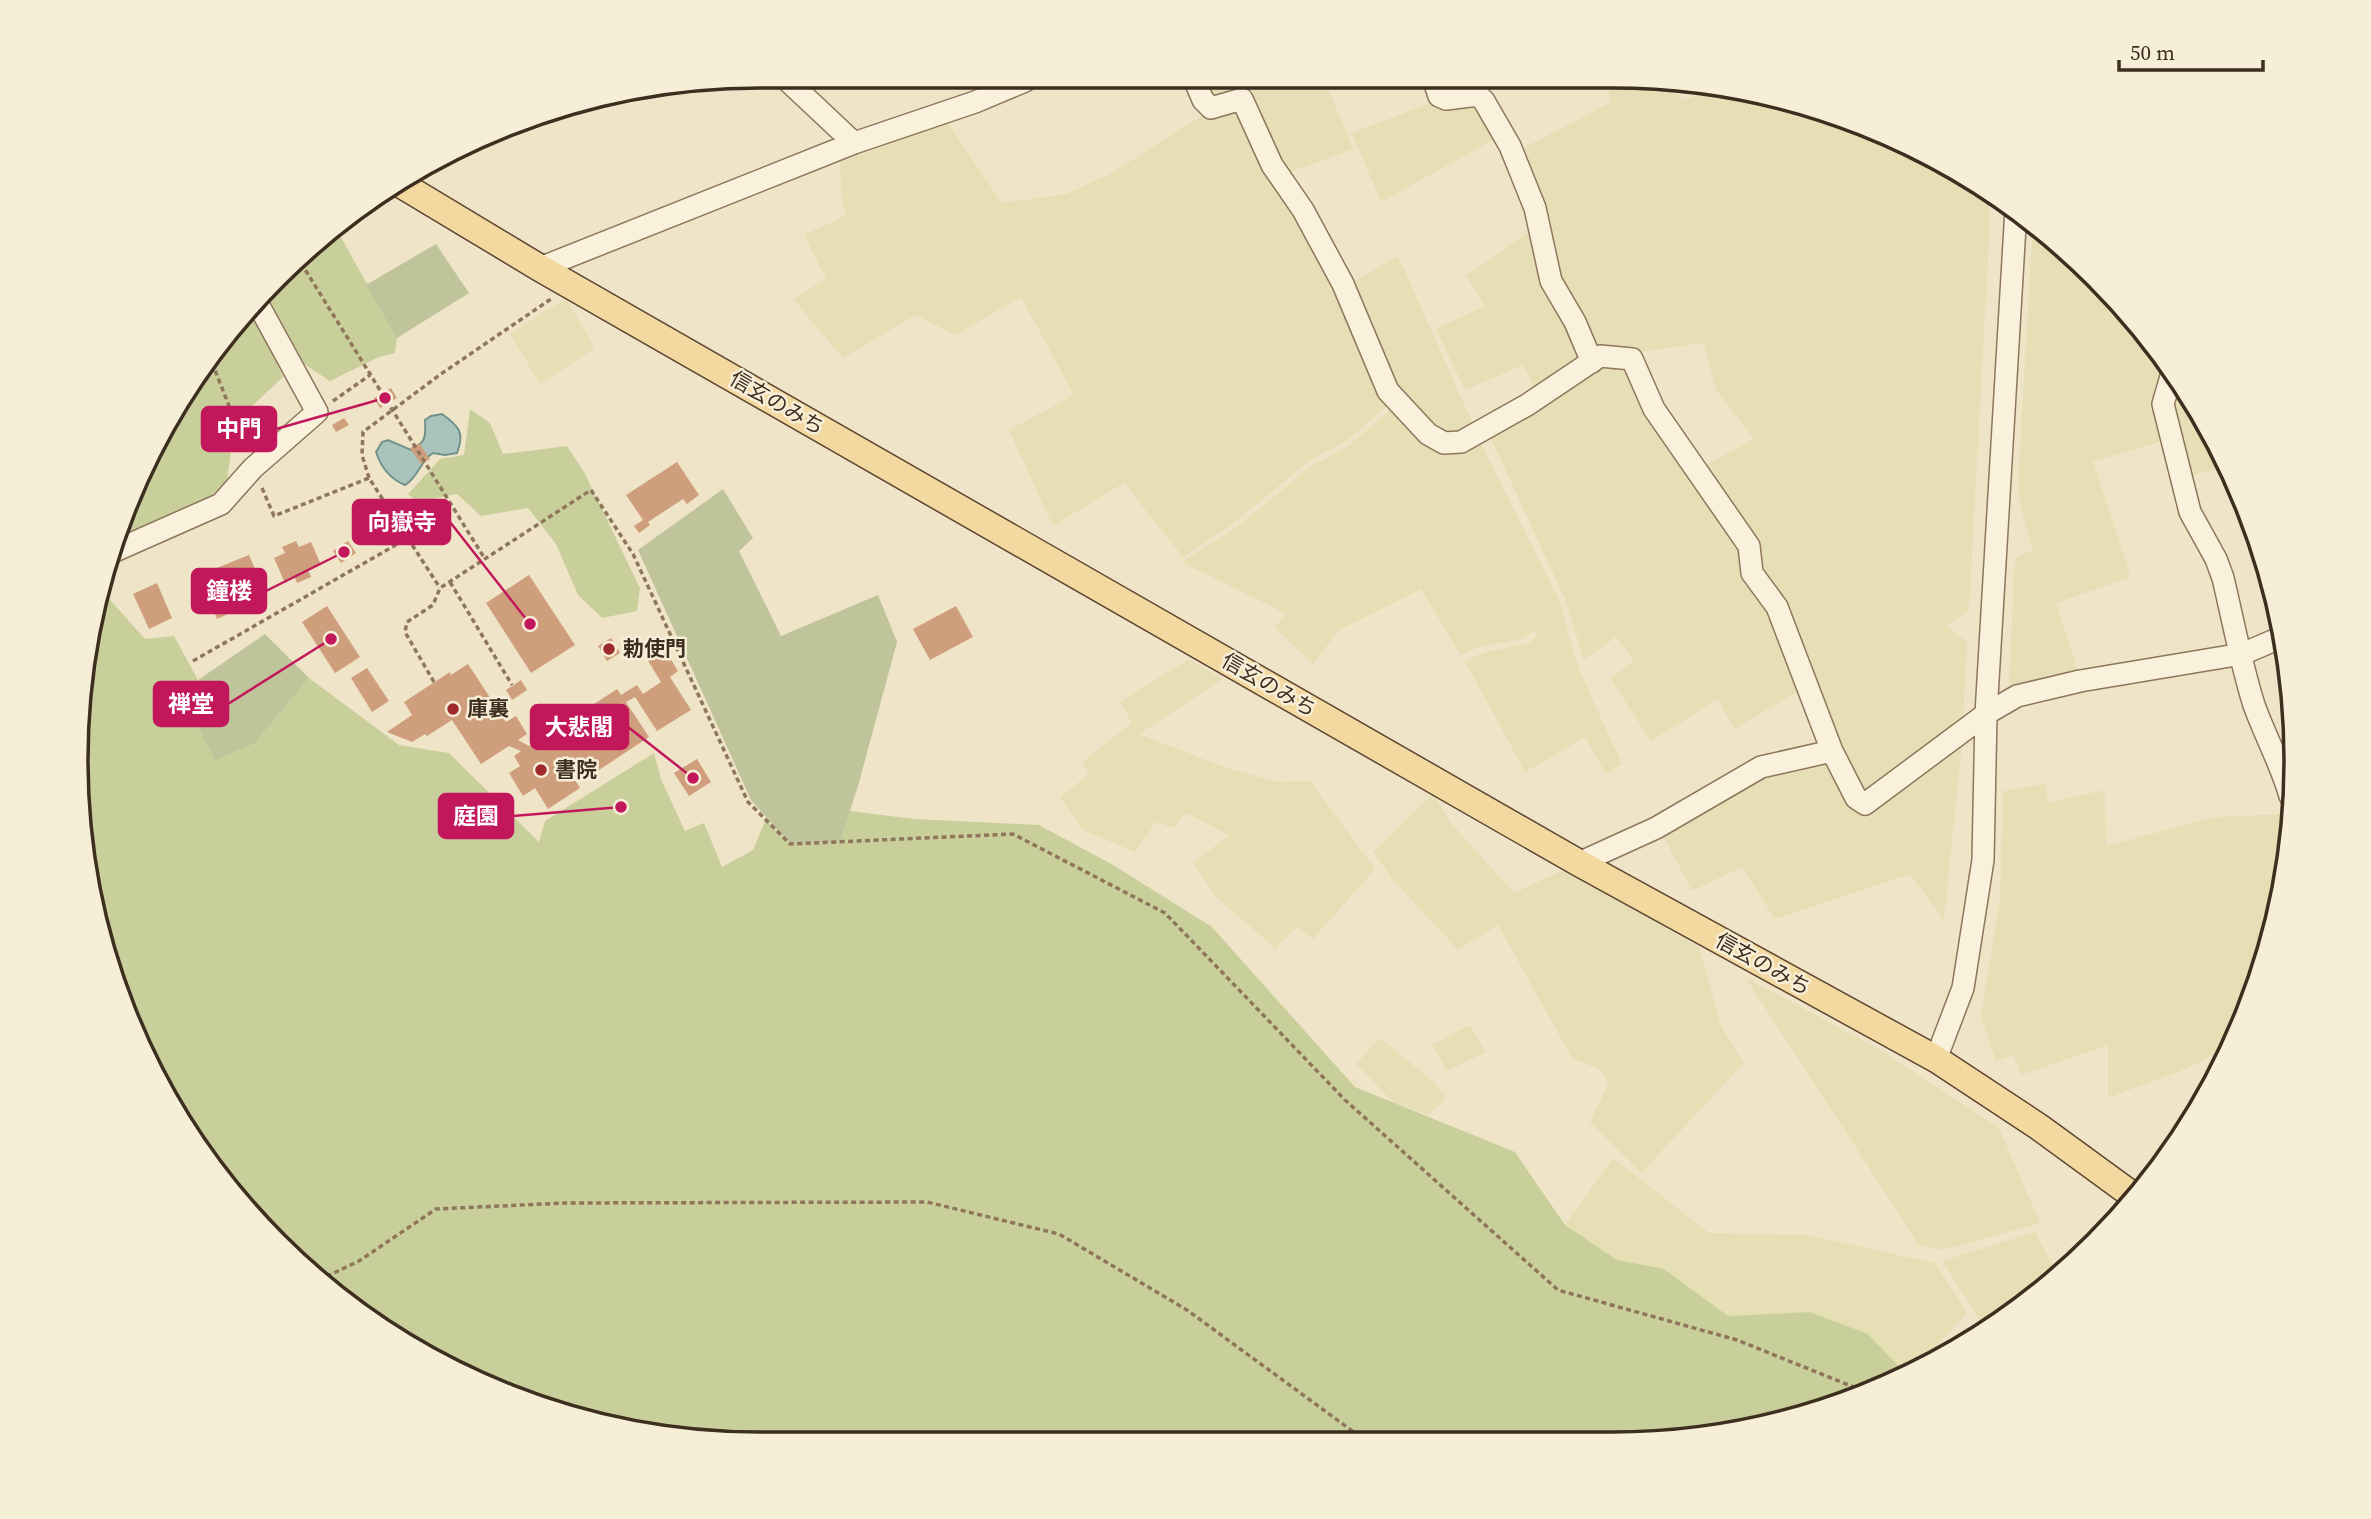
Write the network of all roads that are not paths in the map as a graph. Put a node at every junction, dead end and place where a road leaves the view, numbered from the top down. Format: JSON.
{"nodes":[{"id":1,"x":795,"y":88,"type":"edge"},
{"id":2,"x":1008,"y":88,"type":"edge"},
{"id":3,"x":1198,"y":88,"type":"edge"},
{"id":4,"x":1436,"y":88,"type":"edge"},
{"id":5,"x":854,"y":143,"type":"junction"},
{"id":6,"x":407,"y":188,"type":"edge"},
{"id":7,"x":2014,"y":221,"type":"edge"},
{"id":8,"x":540,"y":268,"type":"junction"},
{"id":9,"x":261,"y":309,"type":"edge"},
{"id":10,"x":1592,"y":362,"type":"junction"},
{"id":11,"x":2169,"y":384,"type":"edge"},
{"id":12,"x":121,"y":548,"type":"edge"},
{"id":13,"x":2273,"y":641,"type":"edge"},
{"id":14,"x":2242,"y":654,"type":"junction"},
{"id":15,"x":1986,"y":714,"type":"junction"},
{"id":16,"x":1832,"y":751,"type":"junction"},
{"id":17,"x":2283,"y":772,"type":"edge"},
{"id":18,"x":1579,"y":863,"type":"junction"},
{"id":19,"x":1936,"y":1059,"type":"junction"},
{"id":20,"x":2127,"y":1191,"type":"edge"}],
"edges":[{"from":1,"to":5,"type":"street"},
{"from":2,"to":5,"type":"street"},
{"from":3,"to":10,"type":"street"},
{"from":4,"to":10,"type":"street"},
{"from":5,"to":8,"type":"street"},
{"from":6,"to":8,"type":"main road","name":"信玄のみち"},
{"from":7,"to":15,"type":"street"},
{"from":8,"to":18,"type":"main road","name":"信玄のみち"},
{"from":9,"to":12,"type":"street"},
{"from":10,"to":16,"type":"street"},
{"from":11,"to":14,"type":"street"},
{"from":13,"to":14,"type":"street"},
{"from":14,"to":15,"type":"street"},
{"from":14,"to":17,"type":"street"},
{"from":15,"to":16,"type":"street"},
{"from":15,"to":19,"type":"street"},
{"from":16,"to":18,"type":"street"},
{"from":18,"to":19,"type":"main road","name":"信玄のみち"},
{"from":19,"to":20,"type":"main road","name":"信玄のみち"}]}
